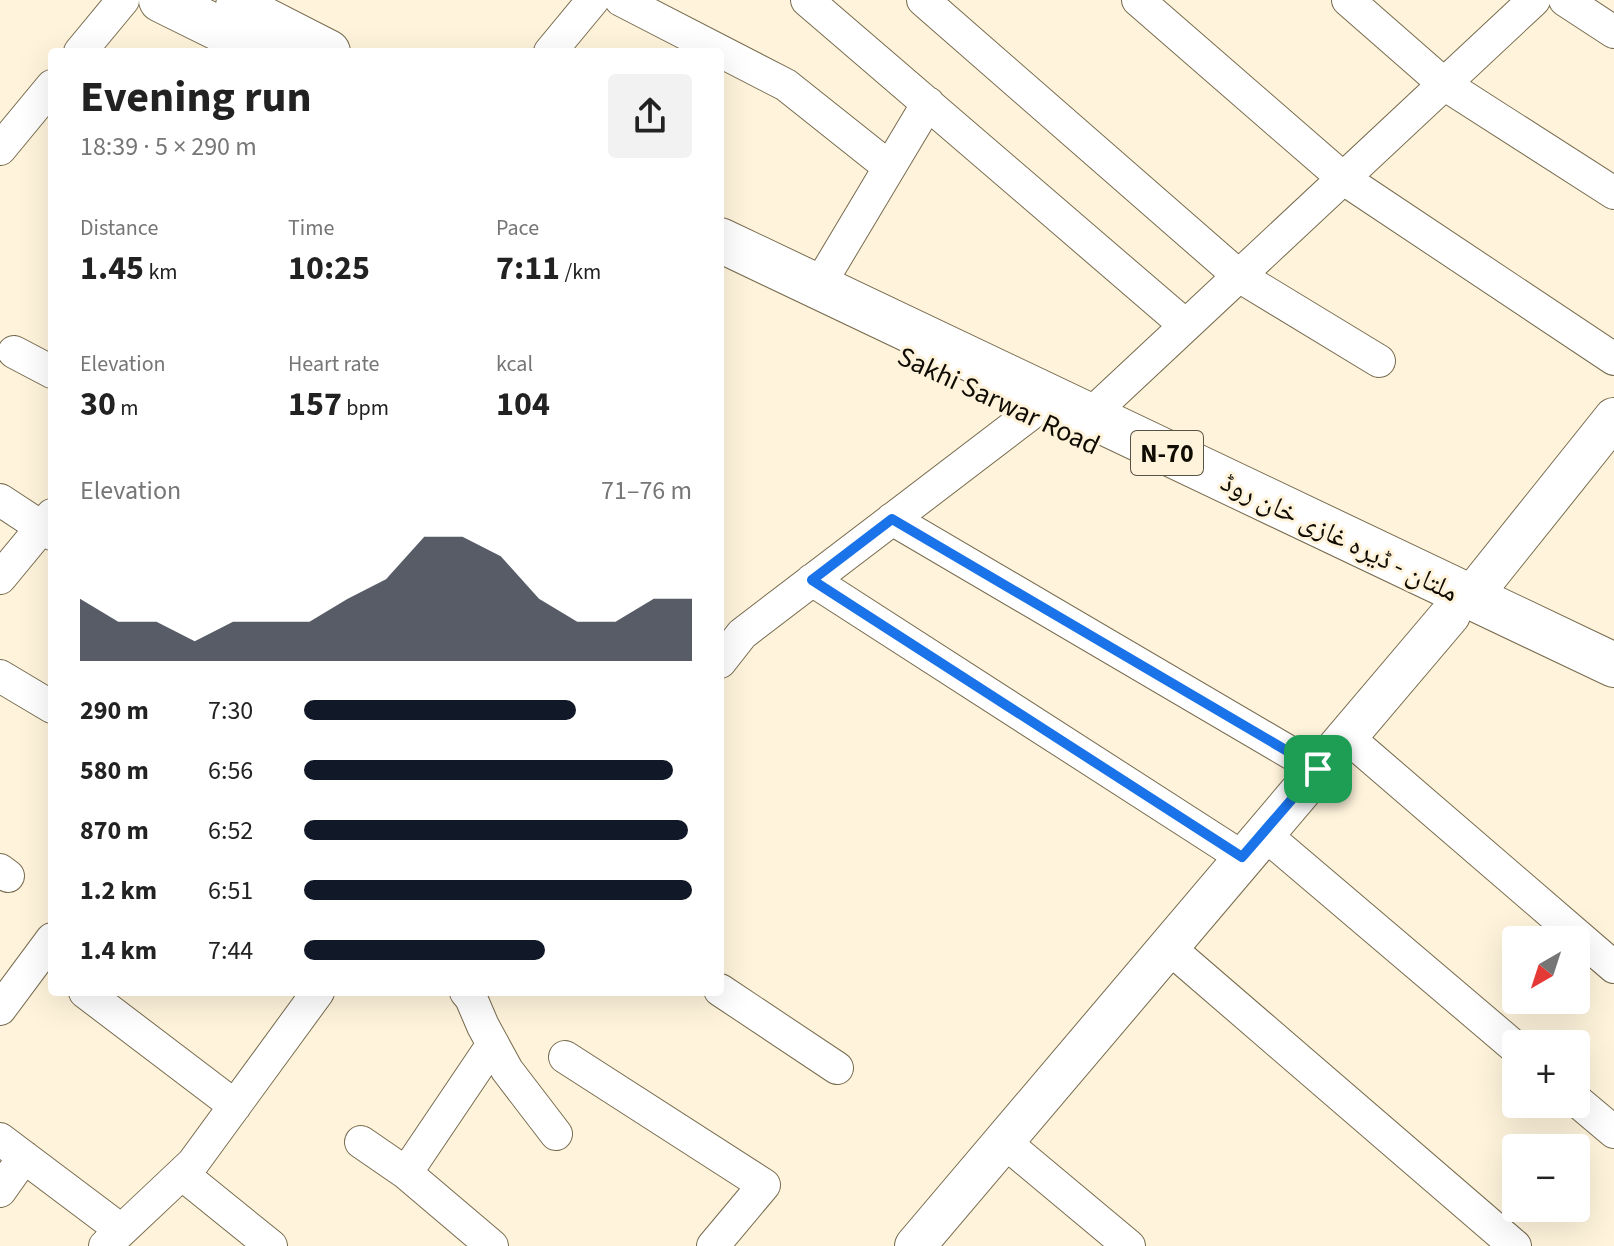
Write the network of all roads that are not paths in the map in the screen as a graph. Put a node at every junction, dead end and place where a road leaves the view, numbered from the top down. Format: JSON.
{"nodes":[{"id":1,"x":123,"y":0,"type":"edge"},
{"id":2,"x":161,"y":0,"type":"edge"},
{"id":3,"x":225,"y":0,"type":"edge"},
{"id":4,"x":593,"y":0,"type":"edge"},
{"id":5,"x":621,"y":0,"type":"edge"},
{"id":6,"x":807,"y":0,"type":"edge"},
{"id":7,"x":923,"y":0,"type":"edge"},
{"id":8,"x":1138,"y":0,"type":"edge"},
{"id":9,"x":1348,"y":0,"type":"edge"},
{"id":10,"x":1534,"y":0,"type":"edge"},
{"id":11,"x":1565,"y":0,"type":"edge"},
{"id":12,"x":1614,"y":32,"type":"edge"},
{"id":13,"x":83,"y":48,"type":"edge"},
{"id":14,"x":258,"y":48,"type":"edge"},
{"id":15,"x":320,"y":48,"type":"edge"},
{"id":16,"x":553,"y":48,"type":"edge"},
{"id":17,"x":714,"y":48,"type":"edge"},
{"id":18,"x":724,"y":53,"type":"edge"},
{"id":19,"x":1444,"y":84,"type":"junction"},
{"id":20,"x":48,"y":91,"type":"edge"},
{"id":21,"x":928,"y":103,"type":"junction"},
{"id":22,"x":0,"y":149,"type":"edge"},
{"id":23,"x":889,"y":167,"type":"junction"},
{"id":24,"x":1344,"y":179,"type":"junction"},
{"id":25,"x":1614,"y":193,"type":"edge"},
{"id":26,"x":724,"y":242,"type":"edge"},
{"id":27,"x":724,"y":271,"type":"edge"},
{"id":28,"x":1239,"y":276,"type":"junction"},
{"id":29,"x":818,"y":287,"type":"junction"},
{"id":30,"x":1185,"y":325,"type":"junction"},
{"id":31,"x":14,"y":352,"type":"dead end"},
{"id":32,"x":1614,"y":359,"type":"edge"},
{"id":33,"x":1379,"y":361,"type":"dead end"},
{"id":34,"x":48,"y":370,"type":"edge"},
{"id":35,"x":1029,"y":415,"type":"junction"},
{"id":36,"x":1089,"y":416,"type":"junction"},
{"id":37,"x":1614,"y":418,"type":"edge"},
{"id":38,"x":1179,"y":472,"type":"junction"},
{"id":39,"x":0,"y":500,"type":"edge"},
{"id":40,"x":892,"y":519,"type":"junction"},
{"id":41,"x":48,"y":526,"type":"edge"},
{"id":42,"x":0,"y":578,"type":"edge"},
{"id":43,"x":812,"y":580,"type":"junction"},
{"id":44,"x":1460,"y":606,"type":"junction"},
{"id":45,"x":724,"y":657,"type":"edge"},
{"id":46,"x":1614,"y":665,"type":"edge"},
{"id":47,"x":0,"y":676,"type":"edge"},
{"id":48,"x":1614,"y":693,"type":"edge"},
{"id":49,"x":48,"y":705,"type":"edge"},
{"id":50,"x":1346,"y":736,"type":"junction"},
{"id":51,"x":1318,"y":769,"type":"junction"},
{"id":52,"x":1253,"y":845,"type":"junction"},
{"id":53,"x":1167,"y":946,"type":"junction"},
{"id":54,"x":48,"y":954,"type":"edge"},
{"id":55,"x":1614,"y":967,"type":"edge"},
{"id":56,"x":724,"y":993,"type":"edge"},
{"id":57,"x":90,"y":996,"type":"edge"},
{"id":58,"x":315,"y":996,"type":"edge"},
{"id":59,"x":472,"y":996,"type":"edge"},
{"id":60,"x":0,"y":1009,"type":"edge"},
{"id":61,"x":1502,"y":1037,"type":"edge"},
{"id":62,"x":493,"y":1044,"type":"junction"},
{"id":63,"x":565,"y":1057,"type":"dead end"},
{"id":64,"x":837,"y":1068,"type":"dead end"},
{"id":65,"x":235,"y":1106,"type":"junction"},
{"id":66,"x":1590,"y":1112,"type":"edge"},
{"id":67,"x":1614,"y":1132,"type":"edge"},
{"id":68,"x":556,"y":1134,"type":"dead end"},
{"id":69,"x":1002,"y":1140,"type":"junction"},
{"id":70,"x":361,"y":1142,"type":"dead end"},
{"id":71,"x":12,"y":1148,"type":"edge"},
{"id":72,"x":406,"y":1173,"type":"junction"},
{"id":73,"x":182,"y":1174,"type":"junction"},
{"id":74,"x":0,"y":1191,"type":"edge"},
{"id":75,"x":113,"y":1238,"type":"edge"},
{"id":76,"x":271,"y":1246,"type":"edge"},
{"id":77,"x":492,"y":1246,"type":"edge"},
{"id":78,"x":713,"y":1246,"type":"edge"},
{"id":79,"x":915,"y":1246,"type":"edge"},
{"id":80,"x":1129,"y":1246,"type":"edge"},
{"id":81,"x":1515,"y":1246,"type":"edge"}],
"edges":[{"from":1,"to":13,"type":"street"},
{"from":2,"to":14,"type":"highway"},
{"from":3,"to":15,"type":"highway"},
{"from":4,"to":16,"type":"street"},
{"from":5,"to":17,"type":"street"},
{"from":6,"to":21,"type":"street"},
{"from":7,"to":28,"type":"street"},
{"from":8,"to":24,"type":"street"},
{"from":9,"to":19,"type":"street"},
{"from":10,"to":19,"type":"street"},
{"from":11,"to":12,"type":"street"},
{"from":18,"to":23,"type":"street"},
{"from":19,"to":24,"type":"street"},
{"from":19,"to":25,"type":"street"},
{"from":20,"to":22,"type":"street"},
{"from":21,"to":23,"type":"street"},
{"from":21,"to":30,"type":"street"},
{"from":23,"to":29,"type":"street"},
{"from":24,"to":28,"type":"street"},
{"from":24,"to":32,"type":"street"},
{"from":26,"to":29,"type":"highway","number":"N-70"},
{"from":27,"to":35,"type":"highway","name":"Sakhi Sarwar Road","number":"N-70"},
{"from":28,"to":30,"type":"street"},
{"from":28,"to":33,"type":"street"},
{"from":29,"to":36,"type":"highway","number":"N-70"},
{"from":30,"to":36,"type":"street"},
{"from":31,"to":34,"type":"street"},
{"from":35,"to":38,"type":"highway","name":"Sakhi Sarwar Road","number":"N-70"},
{"from":35,"to":40,"type":"street"},
{"from":36,"to":38,"type":"highway","number":"N-70"},
{"from":37,"to":44,"type":"street"},
{"from":38,"to":44,"type":"highway","name":"Sakhi Sarwar Road","number":"N-70"},
{"from":39,"to":41,"type":"street"},
{"from":40,"to":43,"type":"street"},
{"from":40,"to":51,"type":"street"},
{"from":41,"to":42,"type":"street"},
{"from":43,"to":45,"type":"street"},
{"from":43,"to":52,"type":"street"},
{"from":44,"to":46,"type":"highway","name":"ملتان - ڈیرہ غازی خان روڈ","number":"N-70"},
{"from":44,"to":48,"type":"highway","name":"ملتان - ڈیرہ غازی خان روڈ","number":"N-70"},
{"from":44,"to":50,"type":"street"},
{"from":47,"to":49,"type":"street"},
{"from":50,"to":51,"type":"street"},
{"from":50,"to":55,"type":"street"},
{"from":51,"to":52,"type":"street"},
{"from":52,"to":53,"type":"street"},
{"from":52,"to":61,"type":"street"},
{"from":53,"to":69,"type":"street"},
{"from":53,"to":81,"type":"street"},
{"from":54,"to":60,"type":"street"},
{"from":56,"to":64,"type":"street"},
{"from":57,"to":65,"type":"street"},
{"from":58,"to":65,"type":"street"},
{"from":59,"to":62,"type":"street"},
{"from":62,"to":68,"type":"street"},
{"from":62,"to":72,"type":"street"},
{"from":63,"to":78,"type":"street"},
{"from":65,"to":73,"type":"street"},
{"from":66,"to":67,"type":"street"},
{"from":69,"to":79,"type":"street"},
{"from":69,"to":80,"type":"street"},
{"from":70,"to":72,"type":"street"},
{"from":71,"to":74,"type":"street"},
{"from":71,"to":75,"type":"street"},
{"from":72,"to":77,"type":"street"},
{"from":73,"to":75,"type":"street"},
{"from":73,"to":76,"type":"street"}]}
